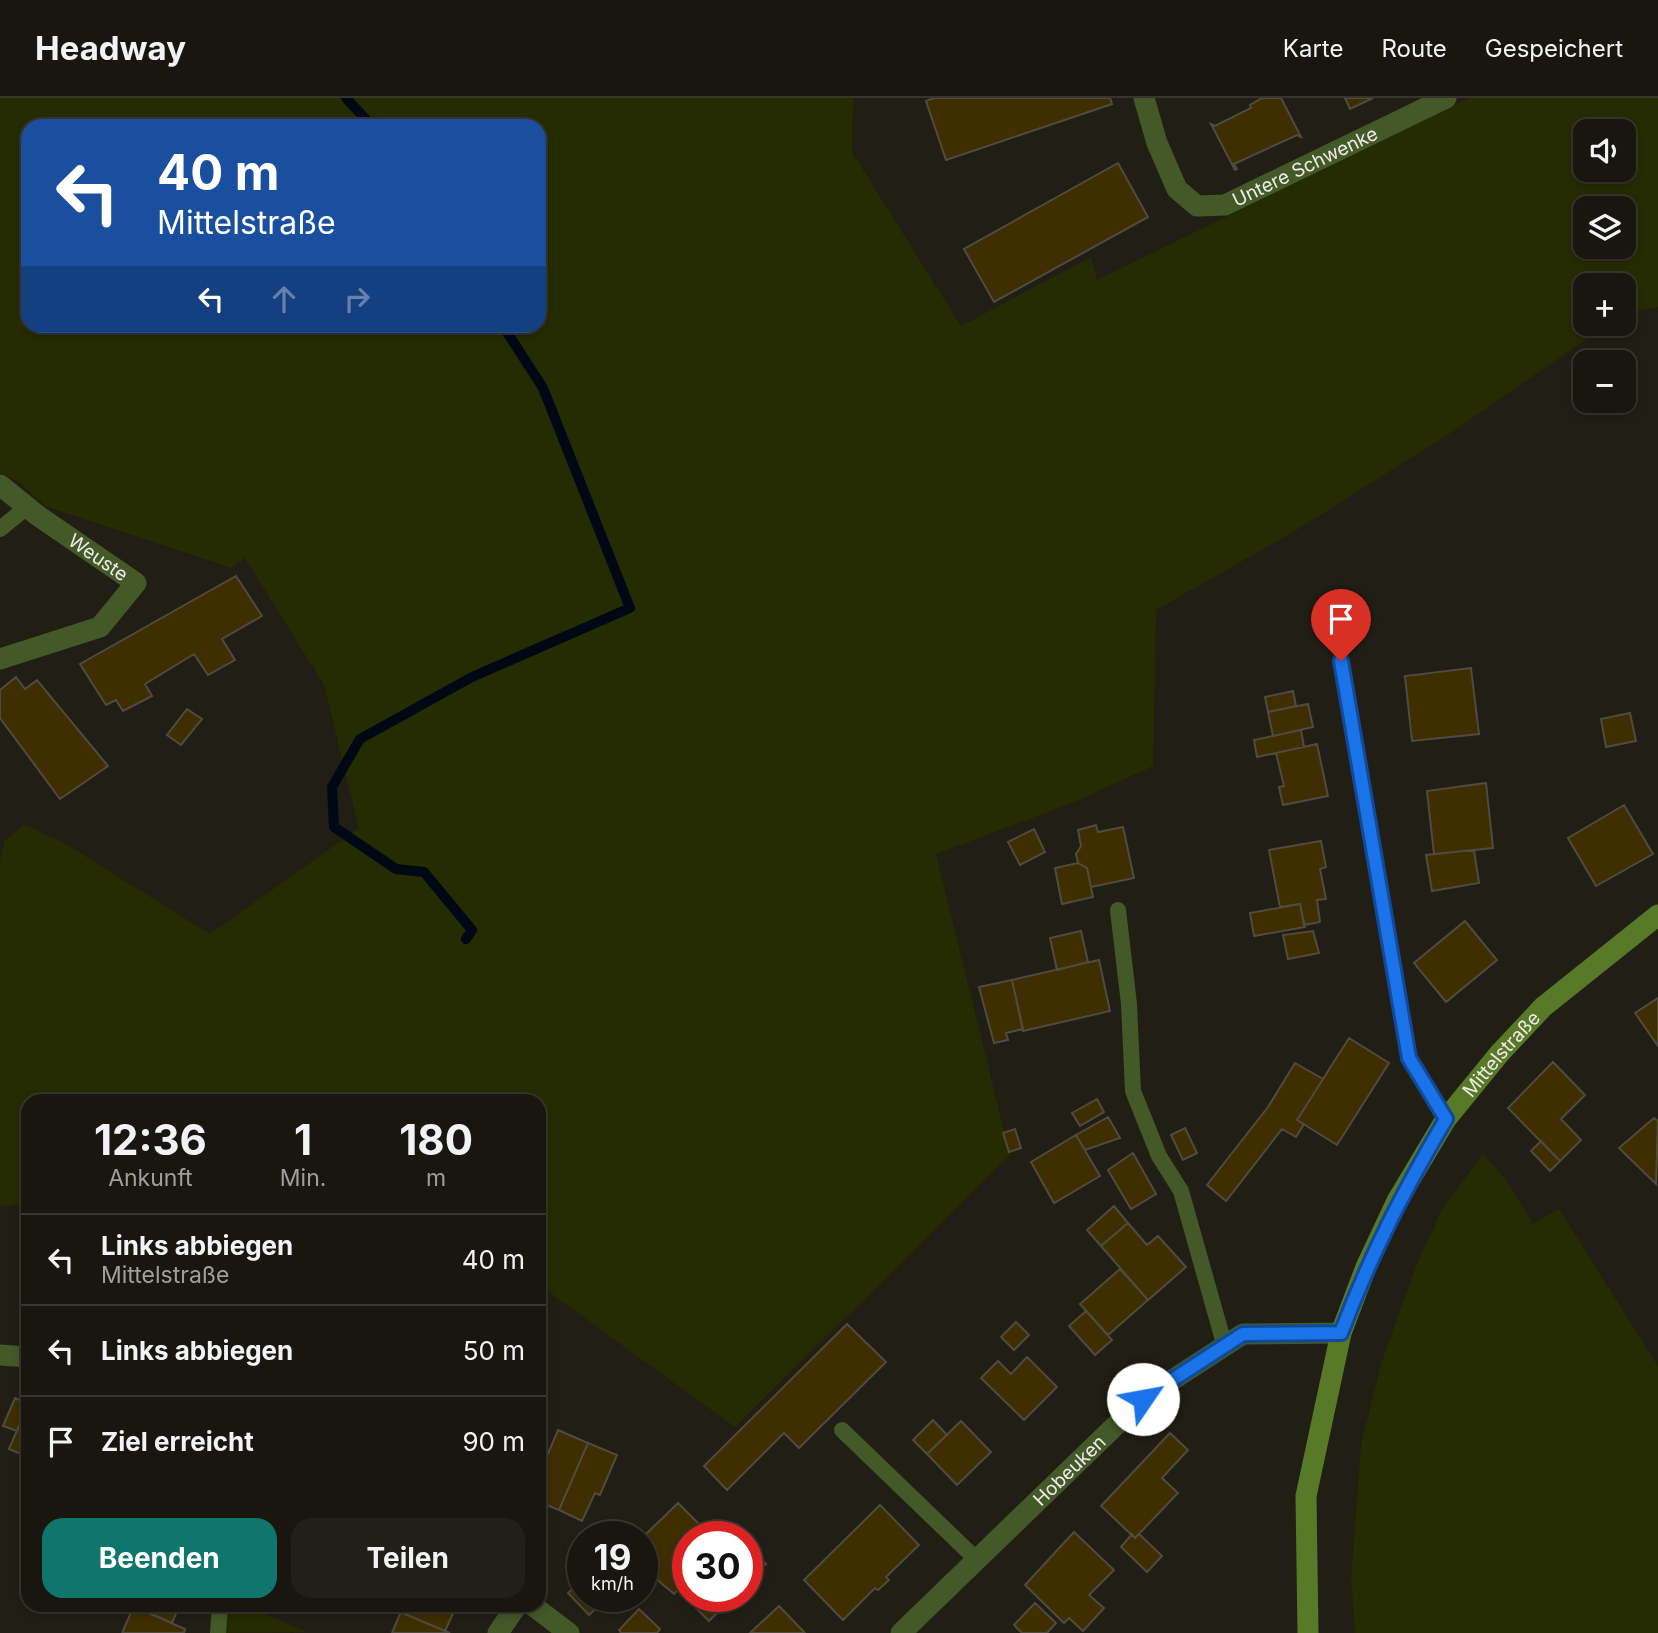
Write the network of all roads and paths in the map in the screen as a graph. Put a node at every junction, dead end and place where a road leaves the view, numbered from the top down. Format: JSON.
{"nodes":[{"id":1,"x":1144,"y":98,"type":"edge"},
{"id":2,"x":1446,"y":98,"type":"edge"},
{"id":3,"x":0,"y":485,"type":"edge"},
{"id":4,"x":27,"y":508,"type":"junction"},
{"id":5,"x":0,"y":529,"type":"edge"},
{"id":6,"x":0,"y":659,"type":"edge"},
{"id":7,"x":1341,"y":661,"type":"dead end"},
{"id":8,"x":1118,"y":910,"type":"dead end"},
{"id":9,"x":1658,"y":915,"type":"edge"},
{"id":10,"x":1446,"y":1119,"type":"junction"},
{"id":11,"x":1341,"y":1333,"type":"junction"},
{"id":12,"x":1224,"y":1347,"type":"junction"},
{"id":13,"x":0,"y":1355,"type":"edge"},
{"id":14,"x":21,"y":1356,"type":"edge"},
{"id":15,"x":842,"y":1430,"type":"dead end"},
{"id":16,"x":977,"y":1560,"type":"junction"},
{"id":17,"x":220,"y":1612,"type":"edge"},
{"id":18,"x":512,"y":1612,"type":"edge"},
{"id":19,"x":541,"y":1612,"type":"edge"},
{"id":20,"x":218,"y":1633,"type":"edge"},
{"id":21,"x":498,"y":1633,"type":"edge"},
{"id":22,"x":569,"y":1633,"type":"edge"},
{"id":23,"x":901,"y":1633,"type":"edge"},
{"id":24,"x":1308,"y":1633,"type":"edge"}],
"edges":[{"from":1,"to":2,"type":"street","name":"Untere Schwenke"},
{"from":3,"to":4,"type":"street","name":"Weuste"},
{"from":4,"to":5,"type":"lane"},
{"from":4,"to":6,"type":"street","name":"Weuste"},
{"from":7,"to":10,"type":"lane"},
{"from":8,"to":12,"type":"lane"},
{"from":9,"to":10,"type":"main road","name":"Mittelstraße"},
{"from":10,"to":11,"type":"main road","name":"Mittelstraße"},
{"from":11,"to":12,"type":"street","name":"Hobeuken"},
{"from":11,"to":24,"type":"main road","name":"Mittelstraße"},
{"from":12,"to":16,"type":"street","name":"Hobeuken"},
{"from":13,"to":14,"type":"street"},
{"from":15,"to":16,"type":"lane"},
{"from":16,"to":23,"type":"street","name":"Hobeuken"},
{"from":17,"to":20,"type":"lane"},
{"from":18,"to":21,"type":"street"},
{"from":19,"to":22,"type":"street"}]}
